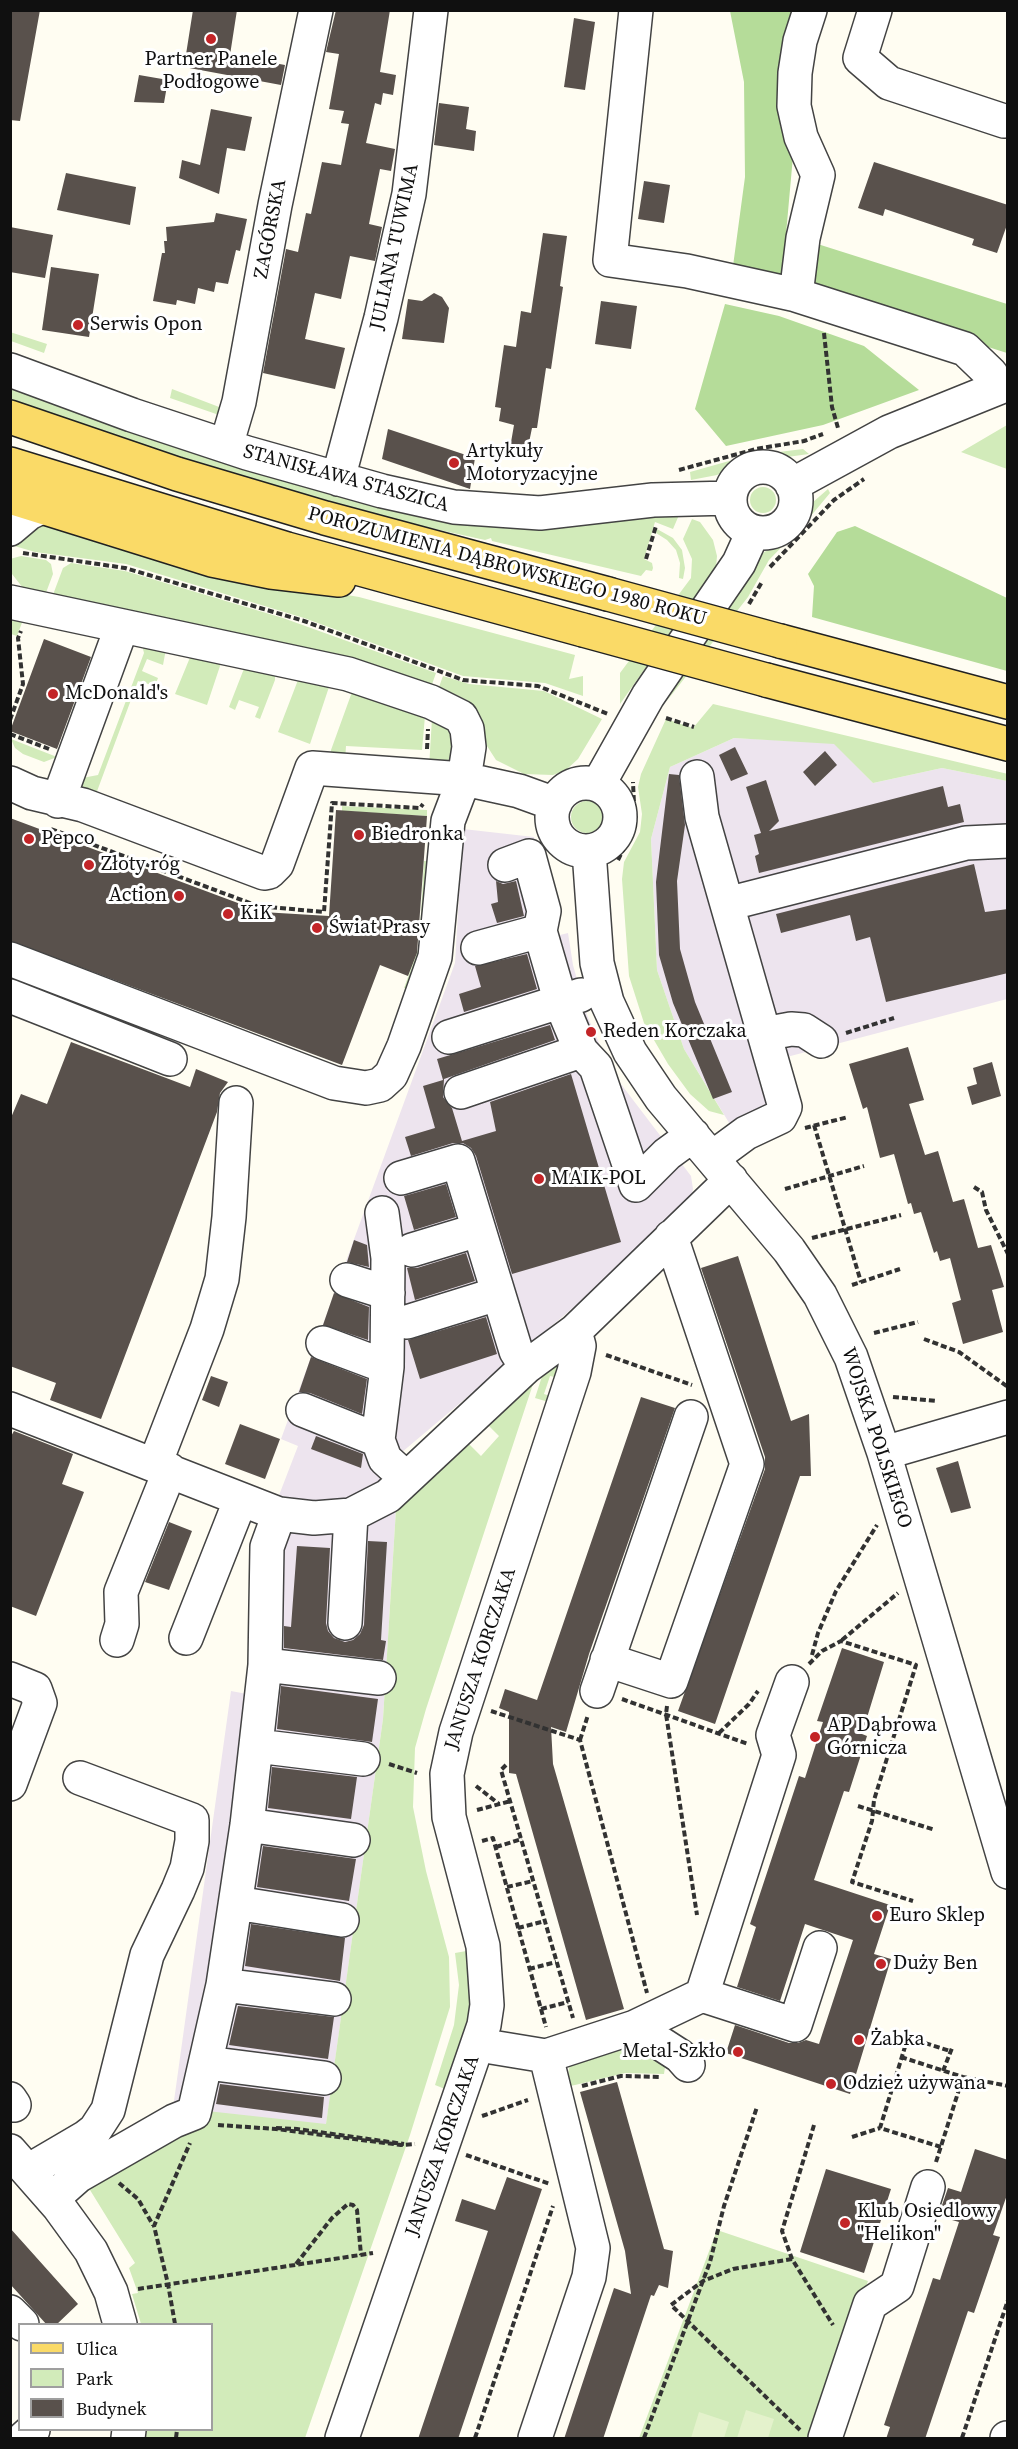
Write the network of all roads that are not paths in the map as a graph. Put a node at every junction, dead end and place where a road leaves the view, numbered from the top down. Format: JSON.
{"nodes":[{"id":1,"x":316,"y":10,"type":"edge"},
{"id":2,"x":431,"y":10,"type":"edge"},
{"id":3,"x":636,"y":10,"type":"edge"},
{"id":4,"x":810,"y":10,"type":"edge"},
{"id":5,"x":875,"y":10,"type":"edge"},
{"id":6,"x":1006,"y":119,"type":"edge"},
{"id":7,"x":808,"y":299,"type":"junction"},
{"id":8,"x":10,"y":370,"type":"edge"},
{"id":9,"x":1001,"y":386,"type":"edge"},
{"id":10,"x":10,"y":417,"type":"edge"},
{"id":11,"x":226,"y":446,"type":"junction"},
{"id":12,"x":10,"y":464,"type":"edge"},
{"id":13,"x":338,"y":480,"type":"junction"},
{"id":14,"x":792,"y":485,"type":"junction"},
{"id":15,"x":10,"y":497,"type":"edge"},
{"id":16,"x":730,"y":498,"type":"junction"},
{"id":17,"x":42,"y":507,"type":"junction"},
{"id":18,"x":753,"y":532,"type":"junction"},
{"id":19,"x":15,"y":540,"type":"edge"},
{"id":20,"x":406,"y":581,"type":"junction"},
{"id":21,"x":18,"y":612,"type":"edge"},
{"id":22,"x":122,"y":626,"type":"junction"},
{"id":23,"x":1008,"y":702,"type":"edge"},
{"id":24,"x":1008,"y":744,"type":"edge"},
{"id":25,"x":10,"y":759,"type":"edge"},
{"id":26,"x":698,"y":777,"type":"dead end"},
{"id":27,"x":464,"y":779,"type":"junction"},
{"id":28,"x":65,"y":781,"type":"junction"},
{"id":29,"x":10,"y":783,"type":"edge"},
{"id":30,"x":598,"y":785,"type":"junction"},
{"id":31,"x":555,"y":804,"type":"junction"},
{"id":32,"x":1008,"y":841,"type":"edge"},
{"id":33,"x":589,"y":851,"type":"junction"},
{"id":34,"x":505,"y":864,"type":"dead end"},
{"id":35,"x":727,"y":904,"type":"junction"},
{"id":36,"x":540,"y":931,"type":"junction"},
{"id":37,"x":478,"y":948,"type":"dead end"},
{"id":38,"x":10,"y":959,"type":"edge"},
{"id":39,"x":603,"y":987,"type":"junction"},
{"id":40,"x":10,"y":996,"type":"edge"},
{"id":41,"x":561,"y":1003,"type":"junction"},
{"id":42,"x":764,"y":1034,"type":"junction"},
{"id":43,"x":448,"y":1037,"type":"dead end"},
{"id":44,"x":821,"y":1041,"type":"road end"},
{"id":45,"x":581,"y":1051,"type":"junction"},
{"id":46,"x":170,"y":1059,"type":"dead end"},
{"id":47,"x":461,"y":1092,"type":"dead end"},
{"id":48,"x":236,"y":1103,"type":"dead end"},
{"id":49,"x":712,"y":1158,"type":"junction"},
{"id":50,"x":401,"y":1178,"type":"dead end"},
{"id":51,"x":382,"y":1213,"type":"dead end"},
{"id":52,"x":478,"y":1230,"type":"junction"},
{"id":53,"x":671,"y":1238,"type":"junction"},
{"id":54,"x":412,"y":1250,"type":"dead end"},
{"id":55,"x":347,"y":1280,"type":"dead end"},
{"id":56,"x":388,"y":1293,"type":"junction"},
{"id":57,"x":497,"y":1294,"type":"junction"},
{"id":58,"x":407,"y":1322,"type":"dead end"},
{"id":59,"x":575,"y":1331,"type":"junction"},
{"id":60,"x":323,"y":1343,"type":"dead end"},
{"id":61,"x":387,"y":1367,"type":"junction"},
{"id":62,"x":526,"y":1367,"type":"junction"},
{"id":63,"x":10,"y":1409,"type":"edge"},
{"id":64,"x":303,"y":1410,"type":"dead end"},
{"id":65,"x":691,"y":1417,"type":"dead end"},
{"id":66,"x":1008,"y":1417,"type":"edge"},
{"id":67,"x":378,"y":1440,"type":"junction"},
{"id":68,"x":884,"y":1454,"type":"junction"},
{"id":69,"x":162,"y":1467,"type":"junction"},
{"id":70,"x":406,"y":1478,"type":"junction"},
{"id":71,"x":240,"y":1501,"type":"junction"},
{"id":72,"x":279,"y":1514,"type":"junction"},
{"id":73,"x":351,"y":1515,"type":"junction"},
{"id":74,"x":345,"y":1623,"type":"dead end"},
{"id":75,"x":186,"y":1638,"type":"dead end"},
{"id":76,"x":117,"y":1640,"type":"dead end"},
{"id":77,"x":607,"y":1660,"type":"junction"},
{"id":78,"x":265,"y":1665,"type":"junction"},
{"id":79,"x":379,"y":1678,"type":"dead end"},
{"id":80,"x":10,"y":1679,"type":"edge"},
{"id":81,"x":792,"y":1682,"type":"road end"},
{"id":82,"x":597,"y":1690,"type":"road end"},
{"id":83,"x":257,"y":1746,"type":"junction"},
{"id":84,"x":363,"y":1760,"type":"dead end"},
{"id":85,"x":80,"y":1778,"type":"dead end"},
{"id":86,"x":10,"y":1784,"type":"edge"},
{"id":87,"x":247,"y":1825,"type":"junction"},
{"id":88,"x":353,"y":1840,"type":"dead end"},
{"id":89,"x":1008,"y":1872,"type":"edge"},
{"id":90,"x":236,"y":1904,"type":"junction"},
{"id":91,"x":342,"y":1920,"type":"dead end"},
{"id":92,"x":820,"y":1948,"type":"dead end"},
{"id":93,"x":223,"y":1985,"type":"junction"},
{"id":94,"x":702,"y":1995,"type":"junction"},
{"id":95,"x":334,"y":1999,"type":"dead end"},
{"id":96,"x":644,"y":2022,"type":"junction"},
{"id":97,"x":479,"y":2045,"type":"junction"},
{"id":98,"x":560,"y":2052,"type":"junction"},
{"id":99,"x":207,"y":2063,"type":"junction"},
{"id":100,"x":688,"y":2065,"type":"road end"},
{"id":101,"x":324,"y":2078,"type":"dead end"},
{"id":102,"x":19,"y":2161,"type":"edge"},
{"id":103,"x":933,"y":2173,"type":"road end"},
{"id":104,"x":52,"y":2199,"type":"junction"},
{"id":105,"x":119,"y":2323,"type":"edge"},
{"id":106,"x":342,"y":2439,"type":"edge"},
{"id":107,"x":535,"y":2439,"type":"edge"},
{"id":108,"x":825,"y":2439,"type":"edge"}],
"edges":[{"from":1,"to":11,"type":"street","name":"ZAGÓRSKA"},
{"from":2,"to":13,"type":"street","name":"JULIANA TUWIMA"},
{"from":3,"to":7,"type":"street"},
{"from":4,"to":7,"type":"street"},
{"from":5,"to":6,"type":"street"},
{"from":7,"to":9,"type":"street"},
{"from":8,"to":11,"type":"street","name":"STANISŁAWA STASZICA"},
{"from":9,"to":14,"type":"street"},
{"from":10,"to":23,"type":"main road","name":"POROZUMIENIA DĄBROWSKIEGO 1980 ROKU","bridge":true},
{"from":11,"to":13,"type":"street","name":"STANISŁAWA STASZICA"},
{"from":12,"to":20,"type":"main road","name":"POROZUMIENIA DĄBROWSKIEGO 1980 ROKU"},
{"from":13,"to":16,"type":"street","name":"STANISŁAWA STASZICA"},
{"from":14,"to":16,"type":"street"},
{"from":14,"to":18,"type":"street"},
{"from":15,"to":17,"type":"main road"},
{"from":16,"to":18,"type":"street"},
{"from":17,"to":19,"type":"street"},
{"from":17,"to":20,"type":"main road"},
{"from":18,"to":30,"type":"street"},
{"from":20,"to":24,"type":"main road","name":"POROZUMIENIA DĄBROWSKIEGO 1980 ROKU","bridge":true},
{"from":21,"to":22,"type":"street"},
{"from":22,"to":27,"type":"street"},
{"from":22,"to":28,"type":"street"},
{"from":25,"to":28,"type":"street"},
{"from":26,"to":35,"type":"street"},
{"from":27,"to":28,"type":"street"},
{"from":27,"to":31,"type":"street"},
{"from":27,"to":38,"type":"street"},
{"from":28,"to":29,"type":"street"},
{"from":30,"to":31,"type":"street"},
{"from":30,"to":33,"type":"street"},
{"from":31,"to":33,"type":"street"},
{"from":32,"to":35,"type":"street"},
{"from":33,"to":39,"type":"street","name":"WOJSKA POLSKIEGO"},
{"from":34,"to":36,"type":"street"},
{"from":35,"to":42,"type":"street"},
{"from":36,"to":37,"type":"street"},
{"from":36,"to":41,"type":"street"},
{"from":39,"to":41,"type":"street"},
{"from":39,"to":49,"type":"street","name":"WOJSKA POLSKIEGO"},
{"from":40,"to":46,"type":"street"},
{"from":41,"to":43,"type":"street"},
{"from":41,"to":45,"type":"street"},
{"from":42,"to":44,"type":"street"},
{"from":42,"to":49,"type":"street"},
{"from":45,"to":47,"type":"street"},
{"from":45,"to":49,"type":"street"},
{"from":48,"to":69,"type":"street"},
{"from":49,"to":53,"type":"street"},
{"from":49,"to":68,"type":"street","name":"WOJSKA POLSKIEGO"},
{"from":50,"to":52,"type":"street"},
{"from":51,"to":56,"type":"street"},
{"from":52,"to":54,"type":"street"},
{"from":52,"to":57,"type":"street"},
{"from":53,"to":59,"type":"street"},
{"from":53,"to":77,"type":"street"},
{"from":55,"to":56,"type":"street"},
{"from":56,"to":61,"type":"street"},
{"from":57,"to":58,"type":"street"},
{"from":57,"to":62,"type":"street"},
{"from":59,"to":62,"type":"street"},
{"from":59,"to":97,"type":"street","name":"JANUSZA KORCZAKA"},
{"from":60,"to":61,"type":"street"},
{"from":61,"to":67,"type":"street"},
{"from":62,"to":70,"type":"street"},
{"from":63,"to":69,"type":"street"},
{"from":64,"to":67,"type":"street"},
{"from":65,"to":77,"type":"street"},
{"from":66,"to":68,"type":"street"},
{"from":67,"to":70,"type":"street"},
{"from":68,"to":89,"type":"street","name":"WOJSKA POLSKIEGO"},
{"from":69,"to":71,"type":"street"},
{"from":69,"to":76,"type":"street"},
{"from":70,"to":73,"type":"street"},
{"from":71,"to":72,"type":"street"},
{"from":71,"to":75,"type":"street"},
{"from":72,"to":73,"type":"street"},
{"from":72,"to":78,"type":"street"},
{"from":73,"to":74,"type":"street"},
{"from":77,"to":82,"type":"street"},
{"from":78,"to":79,"type":"street"},
{"from":78,"to":83,"type":"street"},
{"from":80,"to":86,"type":"street"},
{"from":81,"to":94,"type":"street"},
{"from":83,"to":84,"type":"street"},
{"from":83,"to":87,"type":"street"},
{"from":85,"to":102,"type":"street"},
{"from":87,"to":88,"type":"street"},
{"from":87,"to":90,"type":"street"},
{"from":90,"to":91,"type":"street"},
{"from":90,"to":93,"type":"street"},
{"from":92,"to":94,"type":"street"},
{"from":93,"to":95,"type":"street"},
{"from":93,"to":99,"type":"street"},
{"from":94,"to":96,"type":"street"},
{"from":96,"to":98,"type":"street"},
{"from":96,"to":100,"type":"street"},
{"from":97,"to":98,"type":"street"},
{"from":97,"to":106,"type":"street","name":"JANUSZA KORCZAKA"},
{"from":98,"to":107,"type":"street"},
{"from":99,"to":101,"type":"street"},
{"from":99,"to":104,"type":"street"},
{"from":102,"to":104,"type":"street"},
{"from":103,"to":108,"type":"street"},
{"from":104,"to":105,"type":"street"}]}
